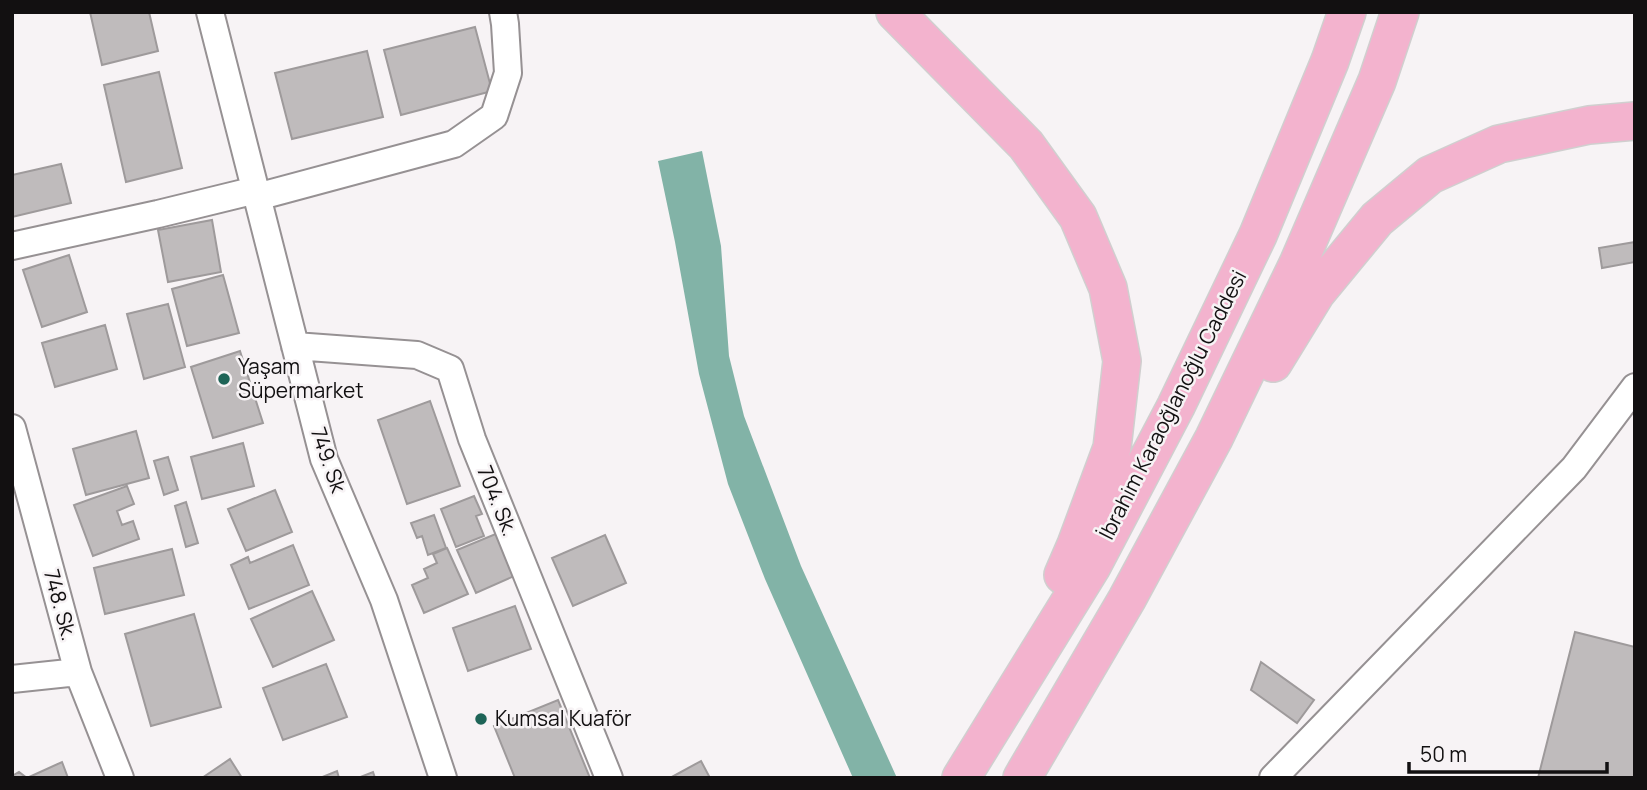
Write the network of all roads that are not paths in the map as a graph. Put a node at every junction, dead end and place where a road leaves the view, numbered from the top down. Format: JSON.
{"nodes":[{"id":1,"x":210,"y":12,"type":"edge"},
{"id":2,"x":503,"y":12,"type":"edge"},
{"id":3,"x":895,"y":12,"type":"edge"},
{"id":4,"x":1347,"y":12,"type":"edge"},
{"id":5,"x":1400,"y":12,"type":"edge"},
{"id":6,"x":1635,"y":121,"type":"edge"},
{"id":7,"x":256,"y":194,"type":"junction"},
{"id":8,"x":12,"y":246,"type":"edge"},
{"id":9,"x":295,"y":346,"type":"junction"},
{"id":10,"x":1635,"y":387,"type":"edge"},
{"id":11,"x":12,"y":428,"type":"edge"},
{"id":12,"x":1127,"y":599,"type":"junction"},
{"id":13,"x":78,"y":672,"type":"junction"},
{"id":14,"x":12,"y":680,"type":"edge"},
{"id":15,"x":997,"y":720,"type":"junction"},
{"id":16,"x":120,"y":778,"type":"edge"},
{"id":17,"x":443,"y":778,"type":"edge"},
{"id":18,"x":609,"y":778,"type":"edge"},
{"id":19,"x":961,"y":778,"type":"edge"},
{"id":20,"x":1022,"y":778,"type":"edge"},
{"id":21,"x":1273,"y":778,"type":"edge"}],
"edges":[{"from":1,"to":7,"type":"street","name":"749. Sk"},
{"from":2,"to":7,"type":"street"},
{"from":3,"to":15,"type":"highway"},
{"from":4,"to":15,"type":"highway","name":"İbrahim Karaoğlanoğlu Caddesi"},
{"from":5,"to":12,"type":"highway"},
{"from":6,"to":12,"type":"highway"},
{"from":7,"to":8,"type":"street"},
{"from":7,"to":9,"type":"street","name":"749. Sk"},
{"from":9,"to":17,"type":"street","name":"749. Sk"},
{"from":9,"to":18,"type":"street","name":"704. Sk."},
{"from":10,"to":21,"type":"street"},
{"from":11,"to":13,"type":"street","name":"748. Sk."},
{"from":12,"to":20,"type":"highway"},
{"from":13,"to":14,"type":"street"},
{"from":13,"to":16,"type":"street","name":"748. Sk."},
{"from":15,"to":19,"type":"highway","name":"İbrahim Karaoğlanoğlu Caddesi"}]}
